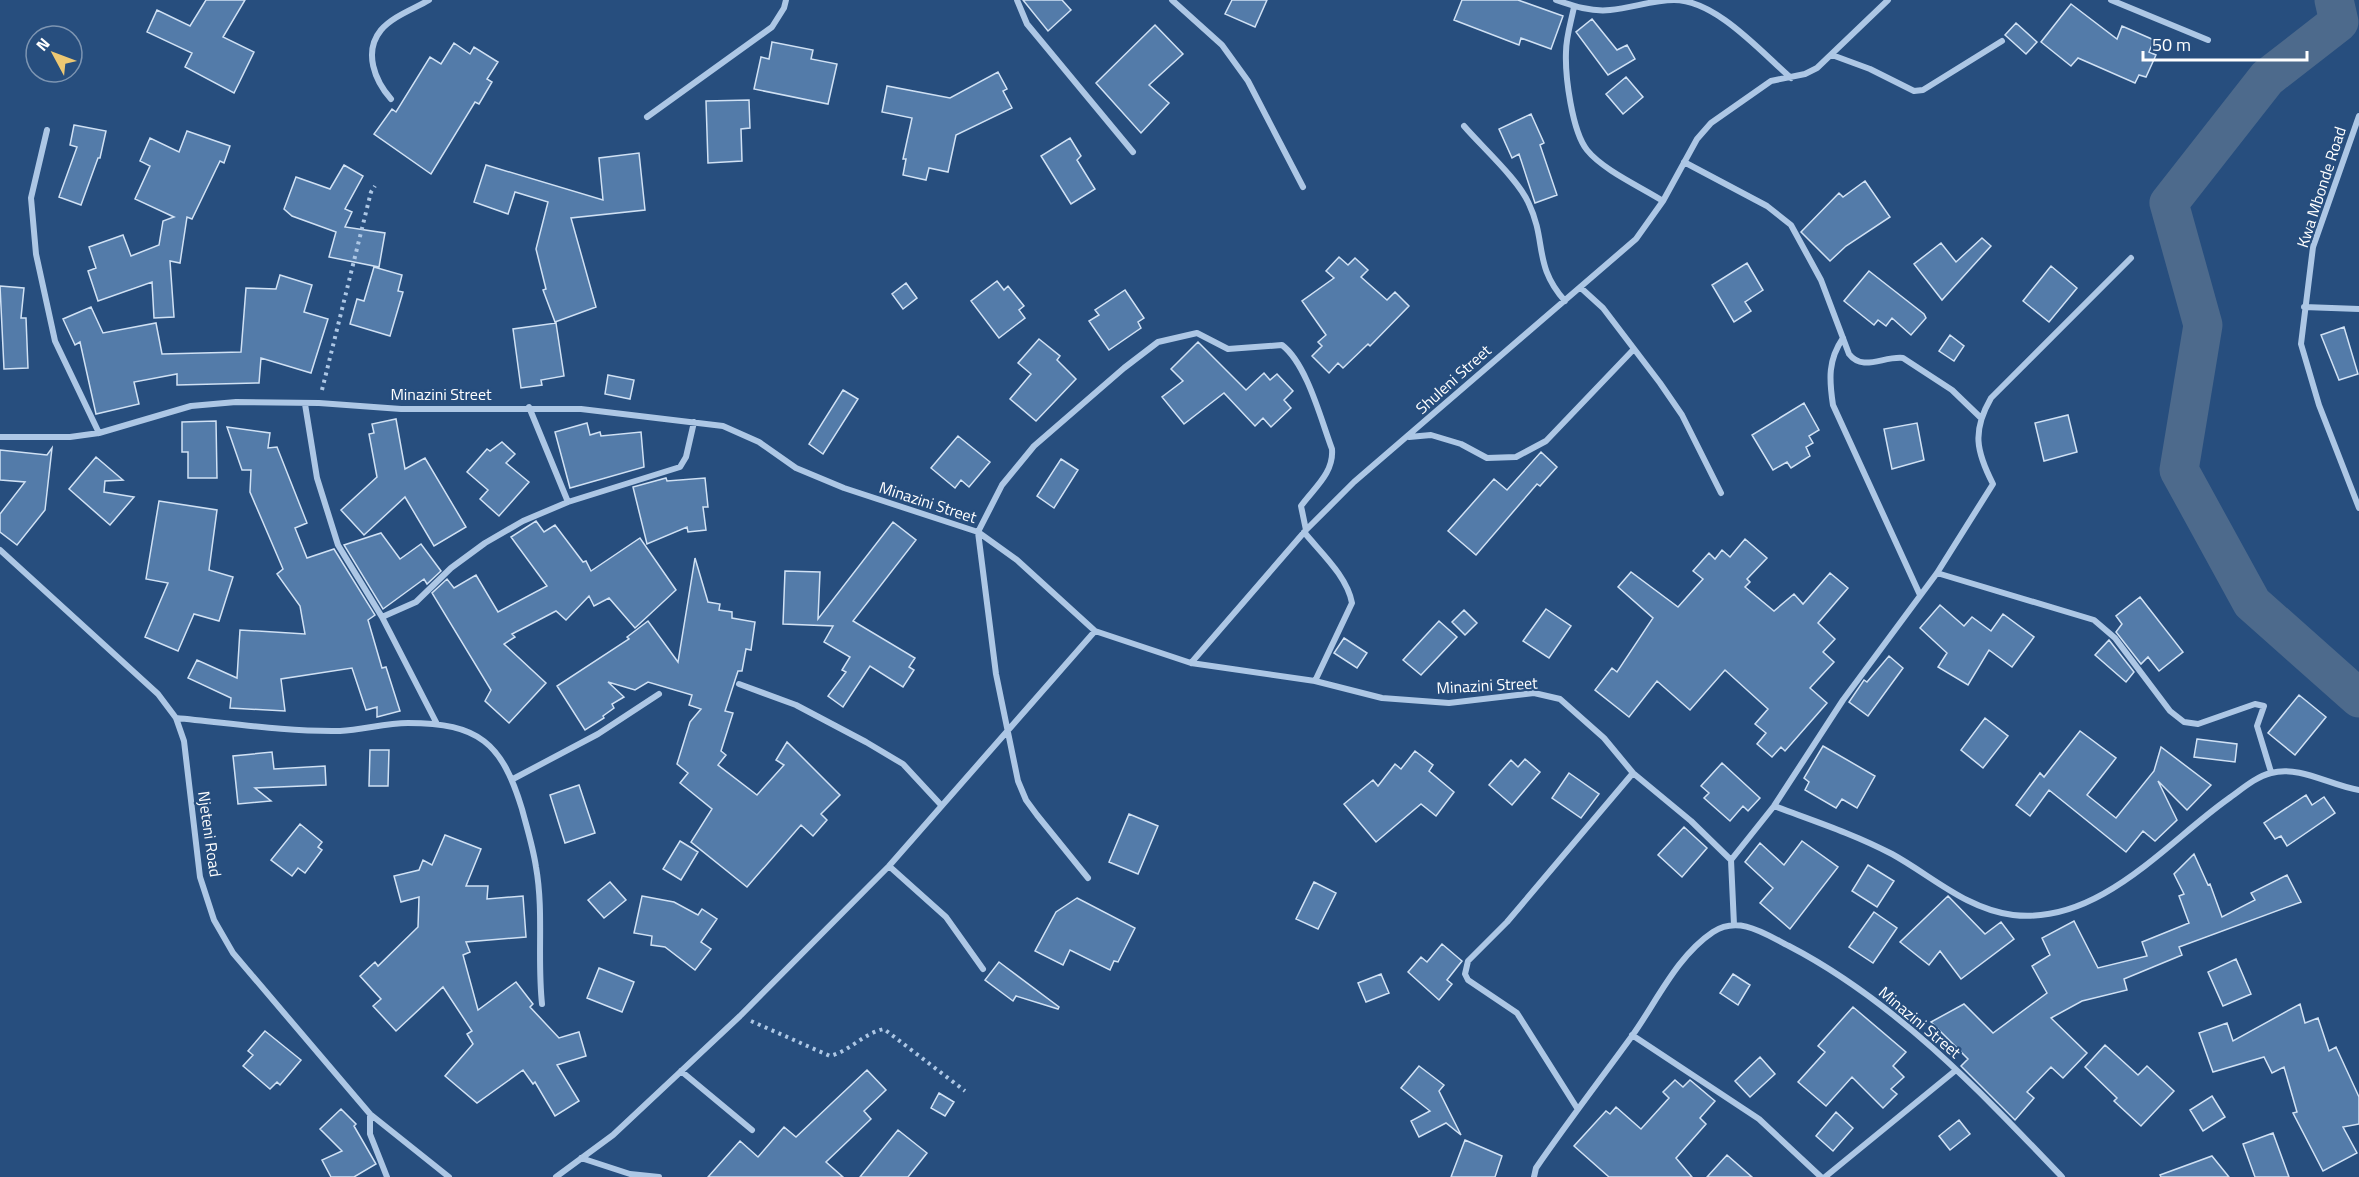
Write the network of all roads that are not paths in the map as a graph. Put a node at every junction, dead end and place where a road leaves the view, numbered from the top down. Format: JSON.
{"nodes":[{"id":1,"x":429,"y":0,"type":"edge"},
{"id":2,"x":786,"y":0,"type":"edge"},
{"id":3,"x":1017,"y":0,"type":"edge"},
{"id":4,"x":1172,"y":0,"type":"edge"},
{"id":5,"x":1556,"y":0,"type":"edge"},
{"id":6,"x":1888,"y":0,"type":"edge"},
{"id":7,"x":2111,"y":0,"type":"edge"},
{"id":8,"x":1574,"y":7,"type":"junction"},
{"id":9,"x":2208,"y":40,"type":"dead end"},
{"id":10,"x":2002,"y":41,"type":"dead end"},
{"id":11,"x":1832,"y":55,"type":"junction"},
{"id":12,"x":1791,"y":78,"type":"junction"},
{"id":13,"x":391,"y":99,"type":"dead end"},
{"id":14,"x":2359,"y":116,"type":"edge"},
{"id":15,"x":647,"y":117,"type":"dead end"},
{"id":16,"x":1464,"y":126,"type":"dead end"},
{"id":17,"x":47,"y":130,"type":"dead end"},
{"id":18,"x":1133,"y":152,"type":"dead end"},
{"id":19,"x":1684,"y":162,"type":"junction"},
{"id":20,"x":1303,"y":187,"type":"dead end"},
{"id":21,"x":1663,"y":201,"type":"junction"},
{"id":22,"x":2131,"y":258,"type":"dead end"},
{"id":23,"x":1581,"y":288,"type":"junction"},
{"id":24,"x":1565,"y":301,"type":"junction"},
{"id":25,"x":2304,"y":307,"type":"junction"},
{"id":26,"x":2359,"y":309,"type":"edge"},
{"id":27,"x":1843,"y":338,"type":"junction"},
{"id":28,"x":1633,"y":350,"type":"junction"},
{"id":29,"x":305,"y":404,"type":"junction"},
{"id":30,"x":530,"y":407,"type":"junction"},
{"id":31,"x":1980,"y":417,"type":"junction"},
{"id":32,"x":694,"y":422,"type":"junction"},
{"id":33,"x":99,"y":433,"type":"junction"},
{"id":34,"x":0,"y":437,"type":"edge"},
{"id":35,"x":1409,"y":437,"type":"junction"},
{"id":36,"x":1721,"y":493,"type":"dead end"},
{"id":37,"x":568,"y":502,"type":"junction"},
{"id":38,"x":2359,"y":508,"type":"edge"},
{"id":39,"x":1305,"y":531,"type":"junction"},
{"id":40,"x":978,"y":532,"type":"junction"},
{"id":41,"x":0,"y":550,"type":"edge"},
{"id":42,"x":1937,"y":573,"type":"junction"},
{"id":43,"x":1920,"y":595,"type":"junction"},
{"id":44,"x":382,"y":617,"type":"junction"},
{"id":45,"x":1095,"y":632,"type":"junction"},
{"id":46,"x":1191,"y":663,"type":"junction"},
{"id":47,"x":1315,"y":681,"type":"junction"},
{"id":48,"x":739,"y":684,"type":"dead end"},
{"id":49,"x":659,"y":694,"type":"dead end"},
{"id":50,"x":176,"y":718,"type":"junction"},
{"id":51,"x":437,"y":724,"type":"junction"},
{"id":52,"x":1007,"y":731,"type":"junction"},
{"id":53,"x":2271,"y":772,"type":"junction"},
{"id":54,"x":1633,"y":773,"type":"junction"},
{"id":55,"x":513,"y":778,"type":"junction"},
{"id":56,"x":2359,"y":790,"type":"edge"},
{"id":57,"x":941,"y":805,"type":"junction"},
{"id":58,"x":1774,"y":806,"type":"junction"},
{"id":59,"x":1731,"y":860,"type":"junction"},
{"id":60,"x":889,"y":866,"type":"junction"},
{"id":61,"x":1089,"y":878,"type":"dead end"},
{"id":62,"x":1734,"y":925,"type":"junction"},
{"id":63,"x":983,"y":969,"type":"dead end"},
{"id":64,"x":542,"y":1004,"type":"dead end"},
{"id":65,"x":1632,"y":1035,"type":"junction"},
{"id":66,"x":1956,"y":1070,"type":"junction"},
{"id":67,"x":681,"y":1071,"type":"junction"},
{"id":68,"x":1577,"y":1108,"type":"junction"},
{"id":69,"x":370,"y":1114,"type":"junction"},
{"id":70,"x":752,"y":1130,"type":"dead end"},
{"id":71,"x":581,"y":1158,"type":"junction"},
{"id":72,"x":387,"y":1177,"type":"edge"},
{"id":73,"x":449,"y":1177,"type":"edge"},
{"id":74,"x":556,"y":1177,"type":"edge"},
{"id":75,"x":658,"y":1177,"type":"edge"},
{"id":76,"x":1534,"y":1177,"type":"edge"},
{"id":77,"x":1823,"y":1177,"type":"edge"},
{"id":78,"x":2062,"y":1177,"type":"edge"}],
"edges":[{"from":1,"to":13,"type":"street"},
{"from":2,"to":15,"type":"street"},
{"from":3,"to":18,"type":"street"},
{"from":4,"to":20,"type":"street"},
{"from":5,"to":8,"type":"street"},
{"from":6,"to":11,"type":"street","name":"Shuleni Street"},
{"from":7,"to":9,"type":"street"},
{"from":8,"to":12,"type":"street"},
{"from":8,"to":21,"type":"street"},
{"from":10,"to":11,"type":"street"},
{"from":11,"to":12,"type":"street","name":"Shuleni Street"},
{"from":12,"to":19,"type":"street","name":"Shuleni Street"},
{"from":14,"to":25,"type":"street","name":"Kwa Mbonde Road"},
{"from":16,"to":24,"type":"street"},
{"from":17,"to":33,"type":"street"},
{"from":19,"to":21,"type":"street","name":"Shuleni Street"},
{"from":19,"to":27,"type":"street"},
{"from":21,"to":23,"type":"street","name":"Shuleni Street"},
{"from":22,"to":31,"type":"street"},
{"from":23,"to":24,"type":"street","name":"Shuleni Street"},
{"from":23,"to":28,"type":"street"},
{"from":24,"to":35,"type":"street","name":"Shuleni Street"},
{"from":25,"to":26,"type":"street"},
{"from":25,"to":38,"type":"street","name":"Kwa Mbonde Road"},
{"from":27,"to":31,"type":"street"},
{"from":27,"to":43,"type":"street"},
{"from":28,"to":35,"type":"street"},
{"from":28,"to":36,"type":"street"},
{"from":29,"to":30,"type":"street","name":"Minazini Street"},
{"from":29,"to":33,"type":"street","name":"Minazini Street"},
{"from":29,"to":44,"type":"street"},
{"from":30,"to":32,"type":"street","name":"Minazini Street"},
{"from":30,"to":37,"type":"street"},
{"from":31,"to":42,"type":"street"},
{"from":32,"to":37,"type":"street"},
{"from":32,"to":40,"type":"street","name":"Minazini Street"},
{"from":33,"to":34,"type":"street","name":"Minazini Street"},
{"from":35,"to":39,"type":"street","name":"Shuleni Street"},
{"from":37,"to":44,"type":"street"},
{"from":39,"to":40,"type":"street"},
{"from":39,"to":46,"type":"street","name":"Shuleni Street"},
{"from":39,"to":47,"type":"street"},
{"from":40,"to":45,"type":"street","name":"Minazini Street"},
{"from":40,"to":52,"type":"street"},
{"from":41,"to":50,"type":"street","name":"Njeteni Road"},
{"from":42,"to":43,"type":"street"},
{"from":42,"to":53,"type":"street"},
{"from":43,"to":58,"type":"street"},
{"from":44,"to":51,"type":"street"},
{"from":45,"to":46,"type":"street","name":"Minazini Street"},
{"from":45,"to":52,"type":"street"},
{"from":46,"to":47,"type":"street","name":"Minazini Street"},
{"from":47,"to":54,"type":"street","name":"Minazini Street"},
{"from":48,"to":57,"type":"street"},
{"from":49,"to":55,"type":"street"},
{"from":50,"to":51,"type":"street"},
{"from":50,"to":69,"type":"street","name":"Njeteni Road"},
{"from":51,"to":55,"type":"street"},
{"from":52,"to":57,"type":"street"},
{"from":52,"to":61,"type":"street"},
{"from":53,"to":56,"type":"street"},
{"from":53,"to":58,"type":"street"},
{"from":54,"to":59,"type":"street","name":"Minazini Street"},
{"from":54,"to":68,"type":"street"},
{"from":55,"to":64,"type":"street"},
{"from":57,"to":60,"type":"street"},
{"from":58,"to":59,"type":"street"},
{"from":59,"to":62,"type":"street"},
{"from":60,"to":63,"type":"street"},
{"from":60,"to":67,"type":"street"},
{"from":62,"to":65,"type":"street"},
{"from":62,"to":66,"type":"street","name":"Minazini Street"},
{"from":65,"to":68,"type":"street"},
{"from":65,"to":77,"type":"street"},
{"from":66,"to":77,"type":"street"},
{"from":66,"to":78,"type":"street","name":"Minazini Street"},
{"from":67,"to":70,"type":"street"},
{"from":67,"to":71,"type":"street"},
{"from":68,"to":76,"type":"street"},
{"from":69,"to":72,"type":"street"},
{"from":69,"to":73,"type":"street","name":"Njeteni Road"},
{"from":71,"to":74,"type":"street"},
{"from":71,"to":75,"type":"street"}]}
